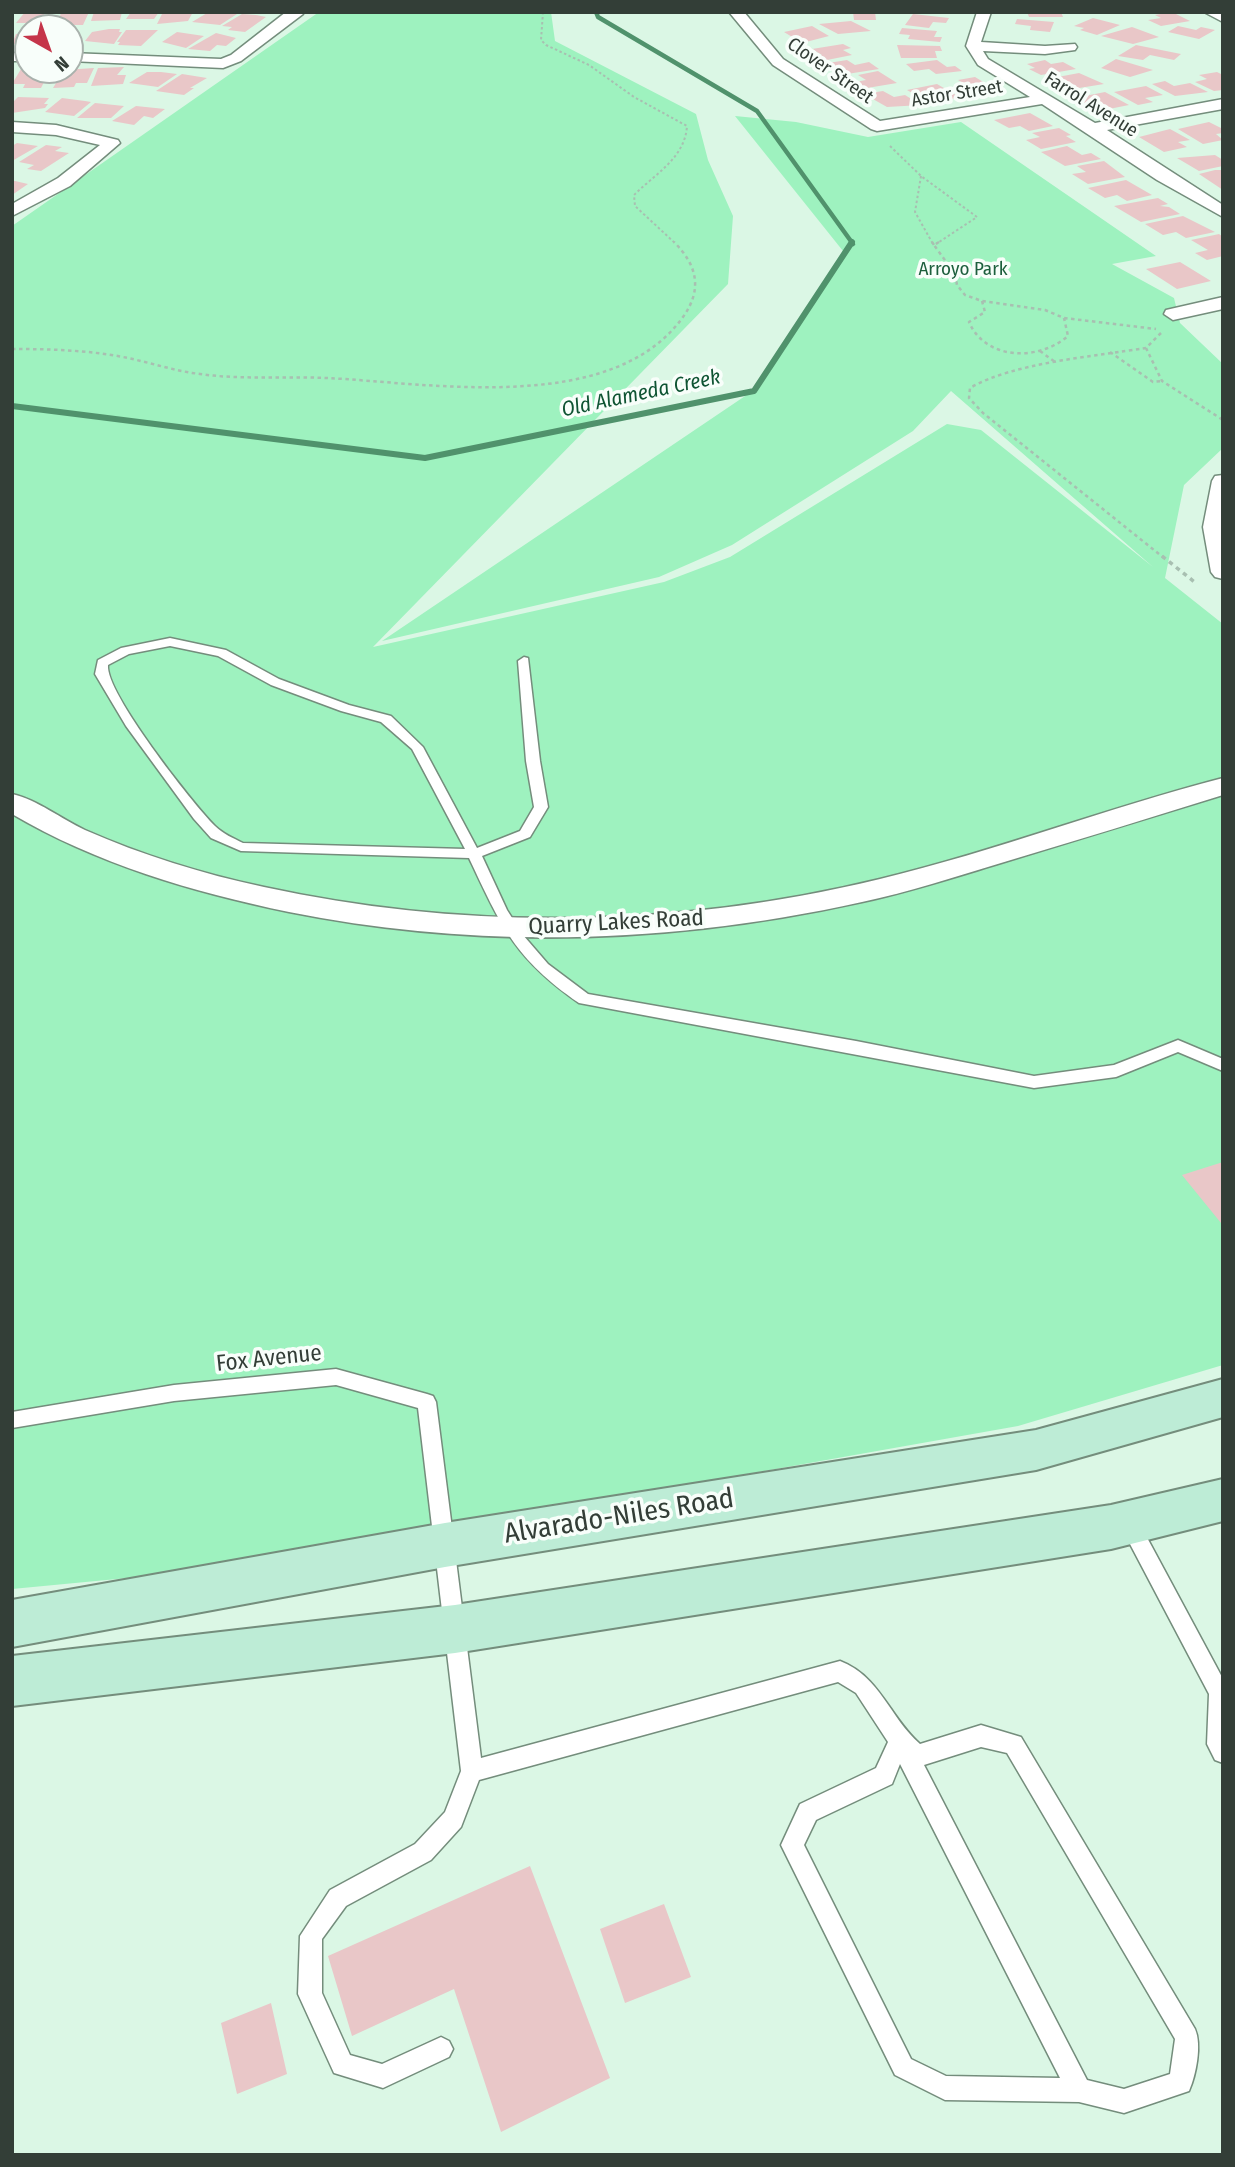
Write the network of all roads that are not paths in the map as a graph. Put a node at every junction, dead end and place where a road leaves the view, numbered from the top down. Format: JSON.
{"nodes":[{"id":1,"x":736,"y":12,"type":"edge"},
{"id":2,"x":984,"y":12,"type":"edge"},
{"id":3,"x":1212,"y":12,"type":"edge"},
{"id":4,"x":295,"y":13,"type":"edge"},
{"id":5,"x":1223,"y":18,"type":"edge"},
{"id":6,"x":973,"y":46,"type":"junction"},
{"id":7,"x":1070,"y":47,"type":"dead end"},
{"id":8,"x":84,"y":57,"type":"edge"},
{"id":9,"x":1043,"y":99,"type":"junction"},
{"id":10,"x":1223,"y":104,"type":"edge"},
{"id":11,"x":877,"y":126,"type":"joint"},
{"id":12,"x":12,"y":127,"type":"edge"},
{"id":13,"x":1093,"y":128,"type":"junction"},
{"id":14,"x":12,"y":211,"type":"edge"},
{"id":15,"x":1223,"y":212,"type":"edge"},
{"id":16,"x":1223,"y":303,"type":"edge"},
{"id":17,"x":1173,"y":314,"type":"dead end"},
{"id":18,"x":1223,"y":481,"type":"edge"},
{"id":19,"x":1218,"y":528,"type":"edge"},
{"id":20,"x":1223,"y":572,"type":"edge"},
{"id":21,"x":524,"y":661,"type":"dead end"},
{"id":22,"x":1223,"y":786,"type":"edge"},
{"id":23,"x":12,"y":802,"type":"edge"},
{"id":24,"x":474,"y":854,"type":"junction"},
{"id":25,"x":510,"y":928,"type":"junction"},
{"id":26,"x":1223,"y":1065,"type":"edge"},
{"id":27,"x":1223,"y":1398,"type":"edge"},
{"id":28,"x":12,"y":1420,"type":"edge"},
{"id":29,"x":1223,"y":1500,"type":"edge"},
{"id":30,"x":1128,"y":1523,"type":"junction"},
{"id":31,"x":445,"y":1545,"type":"junction"},
{"id":32,"x":12,"y":1624,"type":"edge"},
{"id":33,"x":455,"y":1629,"type":"junction"},
{"id":34,"x":12,"y":1681,"type":"edge"},
{"id":35,"x":900,"y":1741,"type":"junction"},
{"id":36,"x":1223,"y":1752,"type":"edge"},
{"id":37,"x":472,"y":1771,"type":"junction"},
{"id":38,"x":441,"y":2049,"type":"dead end"},
{"id":39,"x":1079,"y":2090,"type":"junction"}],
"edges":[{"from":1,"to":11,"type":"street","name":"Clover Street"},
{"from":2,"to":6,"type":"street"},
{"from":3,"to":5,"type":"street"},
{"from":4,"to":8,"type":"street"},
{"from":6,"to":7,"type":"street"},
{"from":6,"to":9,"type":"street","name":"Farrol Avenue"},
{"from":9,"to":11,"type":"street","name":"Astor Street"},
{"from":9,"to":13,"type":"street","name":"Farrol Avenue"},
{"from":10,"to":13,"type":"street"},
{"from":12,"to":14,"type":"street"},
{"from":13,"to":15,"type":"street","name":"Farrol Avenue"},
{"from":16,"to":17,"type":"street"},
{"from":18,"to":19,"type":"street"},
{"from":19,"to":20,"type":"street"},
{"from":21,"to":24,"type":"lane"},
{"from":22,"to":25,"type":"street","name":"Quarry Lakes Road"},
{"from":23,"to":25,"type":"street","name":"Quarry Lakes Road"},
{"from":24,"to":24,"type":"lane"},
{"from":24,"to":25,"type":"lane"},
{"from":25,"to":26,"type":"lane"},
{"from":27,"to":31,"type":"main road","name":"Alvarado-Niles Road"},
{"from":28,"to":31,"type":"lane","name":"Fox Avenue"},
{"from":29,"to":30,"type":"main road"},
{"from":30,"to":33,"type":"main road"},
{"from":30,"to":36,"type":"lane"},
{"from":31,"to":32,"type":"main road","name":"Alvarado-Niles Road"},
{"from":31,"to":33,"type":"lane","name":"Fox Avenue"},
{"from":33,"to":34,"type":"main road"},
{"from":33,"to":37,"type":"lane","name":"Fox Avenue"},
{"from":35,"to":37,"type":"lane"},
{"from":35,"to":39,"type":"lane"},
{"from":35,"to":39,"type":"lane"},
{"from":35,"to":39,"type":"lane"},
{"from":37,"to":38,"type":"lane"}]}
